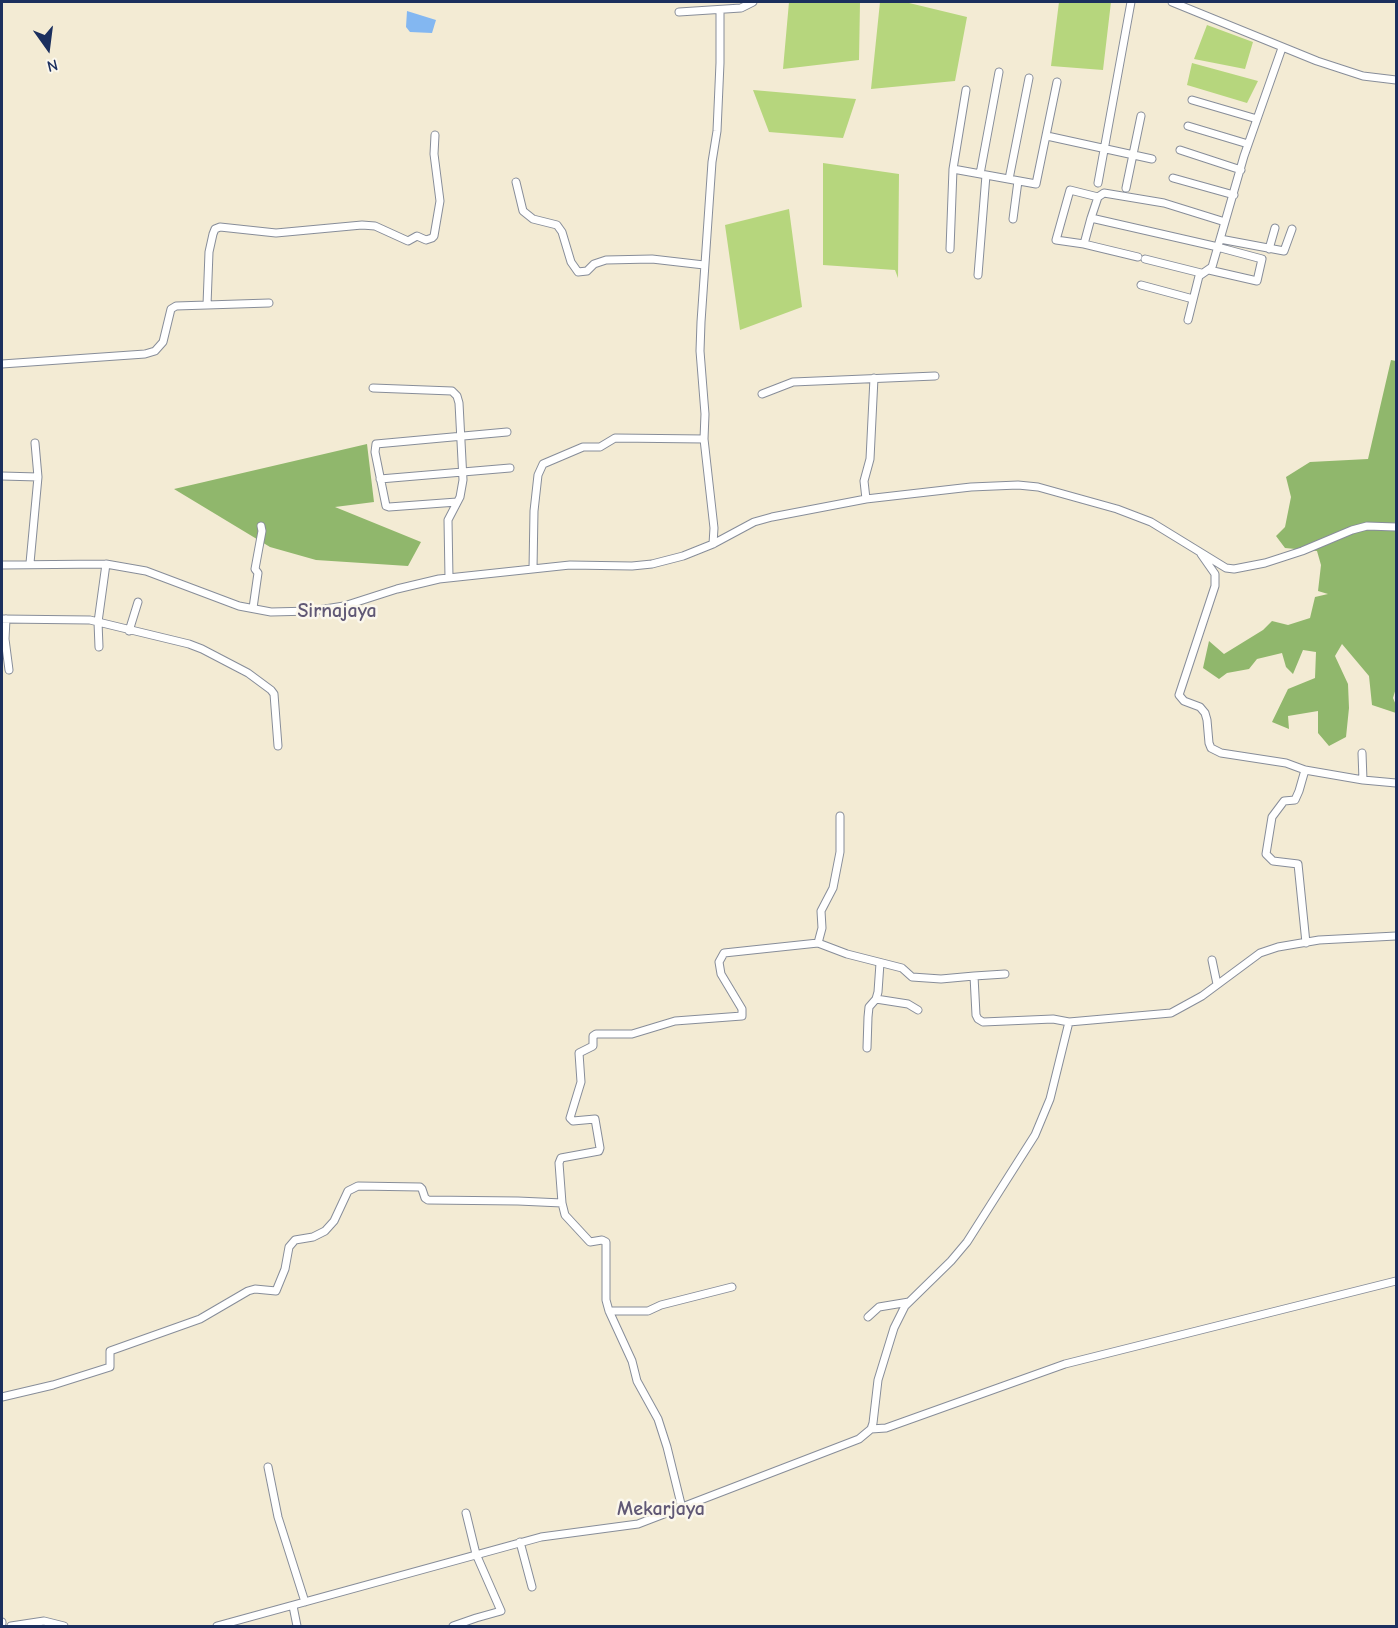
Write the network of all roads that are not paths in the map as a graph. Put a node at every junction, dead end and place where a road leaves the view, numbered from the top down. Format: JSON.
{"nodes":[{"id":1,"x":753,"y":2,"type":"edge"},
{"id":2,"x":1131,"y":2,"type":"edge"},
{"id":3,"x":1172,"y":2,"type":"edge"},
{"id":4,"x":720,"y":10,"type":"junction"},
{"id":5,"x":679,"y":12,"type":"dead end"},
{"id":6,"x":1282,"y":48,"type":"junction"},
{"id":7,"x":999,"y":72,"type":"dead end"},
{"id":8,"x":1029,"y":78,"type":"dead end"},
{"id":9,"x":1396,"y":80,"type":"edge"},
{"id":10,"x":1057,"y":82,"type":"dead end"},
{"id":11,"x":966,"y":90,"type":"dead end"},
{"id":12,"x":1192,"y":100,"type":"dead end"},
{"id":13,"x":1141,"y":116,"type":"dead end"},
{"id":14,"x":1257,"y":119,"type":"junction"},
{"id":15,"x":1188,"y":126,"type":"dead end"},
{"id":16,"x":435,"y":135,"type":"dead end"},
{"id":17,"x":1047,"y":136,"type":"junction"},
{"id":18,"x":1248,"y":144,"type":"junction"},
{"id":19,"x":1104,"y":148,"type":"junction"},
{"id":20,"x":1179,"y":150,"type":"dead end"},
{"id":21,"x":1133,"y":154,"type":"junction"},
{"id":22,"x":1152,"y":159,"type":"dead end"},
{"id":23,"x":953,"y":170,"type":"junction"},
{"id":24,"x":1241,"y":170,"type":"junction"},
{"id":25,"x":983,"y":175,"type":"junction"},
{"id":26,"x":1173,"y":178,"type":"dead end"},
{"id":27,"x":1009,"y":179,"type":"junction"},
{"id":28,"x":1018,"y":181,"type":"junction"},
{"id":29,"x":516,"y":182,"type":"dead end"},
{"id":30,"x":1098,"y":183,"type":"dead end"},
{"id":31,"x":1126,"y":188,"type":"dead end"},
{"id":32,"x":1233,"y":195,"type":"junction"},
{"id":33,"x":1098,"y":197,"type":"junction"},
{"id":34,"x":1091,"y":218,"type":"junction"},
{"id":35,"x":1013,"y":219,"type":"dead end"},
{"id":36,"x":1226,"y":222,"type":"junction"},
{"id":37,"x":1275,"y":228,"type":"dead end"},
{"id":38,"x":1292,"y":229,"type":"dead end"},
{"id":39,"x":1084,"y":244,"type":"junction"},
{"id":40,"x":1220,"y":245,"type":"junction"},
{"id":41,"x":950,"y":249,"type":"dead end"},
{"id":42,"x":1269,"y":249,"type":"junction"},
{"id":43,"x":704,"y":265,"type":"junction"},
{"id":44,"x":1209,"y":270,"type":"junction"},
{"id":45,"x":1201,"y":273,"type":"junction"},
{"id":46,"x":978,"y":275,"type":"dead end"},
{"id":47,"x":1141,"y":285,"type":"dead end"},
{"id":48,"x":1193,"y":299,"type":"junction"},
{"id":49,"x":269,"y":303,"type":"dead end"},
{"id":50,"x":207,"y":305,"type":"junction"},
{"id":51,"x":1188,"y":320,"type":"dead end"},
{"id":52,"x":2,"y":364,"type":"edge"},
{"id":53,"x":935,"y":376,"type":"dead end"},
{"id":54,"x":874,"y":378,"type":"junction"},
{"id":55,"x":373,"y":388,"type":"dead end"},
{"id":56,"x":762,"y":393,"type":"dead end"},
{"id":57,"x":507,"y":432,"type":"dead end"},
{"id":58,"x":460,"y":437,"type":"junction"},
{"id":59,"x":704,"y":439,"type":"junction"},
{"id":60,"x":35,"y":443,"type":"dead end"},
{"id":61,"x":510,"y":468,"type":"dead end"},
{"id":62,"x":463,"y":472,"type":"junction"},
{"id":63,"x":2,"y":476,"type":"edge"},
{"id":64,"x":38,"y":477,"type":"junction"},
{"id":65,"x":380,"y":479,"type":"junction"},
{"id":66,"x":866,"y":499,"type":"junction"},
{"id":67,"x":457,"y":502,"type":"junction"},
{"id":68,"x":261,"y":526,"type":"dead end"},
{"id":69,"x":1396,"y":527,"type":"edge"},
{"id":70,"x":713,"y":544,"type":"junction"},
{"id":71,"x":1199,"y":552,"type":"junction"},
{"id":72,"x":30,"y":563,"type":"junction"},
{"id":73,"x":106,"y":564,"type":"junction"},
{"id":74,"x":2,"y":565,"type":"edge"},
{"id":75,"x":533,"y":569,"type":"junction"},
{"id":76,"x":449,"y":578,"type":"junction"},
{"id":77,"x":138,"y":602,"type":"dead end"},
{"id":78,"x":253,"y":608,"type":"junction"},
{"id":79,"x":4,"y":619,"type":"edge"},
{"id":80,"x":98,"y":622,"type":"junction"},
{"id":81,"x":129,"y":631,"type":"junction"},
{"id":82,"x":99,"y":647,"type":"dead end"},
{"id":83,"x":9,"y":670,"type":"dead end"},
{"id":84,"x":278,"y":746,"type":"dead end"},
{"id":85,"x":1362,"y":753,"type":"dead end"},
{"id":86,"x":1305,"y":770,"type":"junction"},
{"id":87,"x":1362,"y":780,"type":"junction"},
{"id":88,"x":1396,"y":783,"type":"edge"},
{"id":89,"x":840,"y":816,"type":"dead end"},
{"id":90,"x":1396,"y":936,"type":"edge"},
{"id":91,"x":818,"y":943,"type":"junction"},
{"id":92,"x":1306,"y":943,"type":"junction"},
{"id":93,"x":1212,"y":960,"type":"dead end"},
{"id":94,"x":880,"y":963,"type":"junction"},
{"id":95,"x":1005,"y":974,"type":"dead end"},
{"id":96,"x":974,"y":976,"type":"junction"},
{"id":97,"x":1217,"y":984,"type":"junction"},
{"id":98,"x":876,"y":999,"type":"junction"},
{"id":99,"x":918,"y":1010,"type":"dead end"},
{"id":100,"x":1069,"y":1022,"type":"junction"},
{"id":101,"x":867,"y":1048,"type":"dead end"},
{"id":102,"x":562,"y":1203,"type":"junction"},
{"id":103,"x":1396,"y":1281,"type":"edge"},
{"id":104,"x":732,"y":1287,"type":"dead end"},
{"id":105,"x":909,"y":1302,"type":"junction"},
{"id":106,"x":609,"y":1311,"type":"junction"},
{"id":107,"x":868,"y":1317,"type":"dead end"},
{"id":108,"x":2,"y":1397,"type":"edge"},
{"id":109,"x":871,"y":1429,"type":"junction"},
{"id":110,"x":268,"y":1467,"type":"dead end"},
{"id":111,"x":682,"y":1508,"type":"junction"},
{"id":112,"x":465,"y":1513,"type":"dead end"},
{"id":113,"x":520,"y":1542,"type":"junction"},
{"id":114,"x":476,"y":1554,"type":"junction"},
{"id":115,"x":532,"y":1587,"type":"dead end"},
{"id":116,"x":305,"y":1602,"type":"junction"},
{"id":117,"x":292,"y":1606,"type":"junction"},
{"id":118,"x":11,"y":1626,"type":"edge"},
{"id":119,"x":64,"y":1626,"type":"edge"},
{"id":120,"x":217,"y":1626,"type":"edge"},
{"id":121,"x":297,"y":1626,"type":"edge"},
{"id":122,"x":453,"y":1626,"type":"edge"}],
"edges":[{"from":1,"to":4,"type":"street"},
{"from":2,"to":19,"type":"street"},
{"from":3,"to":6,"type":"street"},
{"from":4,"to":5,"type":"street"},
{"from":4,"to":43,"type":"street"},
{"from":6,"to":9,"type":"street"},
{"from":6,"to":14,"type":"street"},
{"from":7,"to":25,"type":"street"},
{"from":8,"to":27,"type":"street"},
{"from":10,"to":17,"type":"street"},
{"from":11,"to":23,"type":"street"},
{"from":12,"to":14,"type":"street"},
{"from":13,"to":21,"type":"street"},
{"from":14,"to":18,"type":"street"},
{"from":15,"to":18,"type":"street"},
{"from":16,"to":50,"type":"street"},
{"from":17,"to":19,"type":"street"},
{"from":17,"to":28,"type":"street"},
{"from":18,"to":24,"type":"street"},
{"from":19,"to":21,"type":"street"},
{"from":19,"to":30,"type":"street"},
{"from":20,"to":24,"type":"street"},
{"from":21,"to":22,"type":"street"},
{"from":21,"to":31,"type":"street"},
{"from":23,"to":25,"type":"street"},
{"from":23,"to":41,"type":"street"},
{"from":24,"to":32,"type":"street"},
{"from":25,"to":27,"type":"street"},
{"from":25,"to":46,"type":"street"},
{"from":26,"to":32,"type":"street"},
{"from":27,"to":28,"type":"street"},
{"from":28,"to":35,"type":"street"},
{"from":29,"to":43,"type":"street"},
{"from":32,"to":36,"type":"street"},
{"from":33,"to":34,"type":"street"},
{"from":33,"to":36,"type":"street"},
{"from":33,"to":39,"type":"street"},
{"from":34,"to":39,"type":"street"},
{"from":34,"to":40,"type":"street"},
{"from":36,"to":40,"type":"street"},
{"from":37,"to":42,"type":"street"},
{"from":38,"to":42,"type":"street"},
{"from":39,"to":45,"type":"street"},
{"from":40,"to":42,"type":"street"},
{"from":40,"to":44,"type":"street"},
{"from":40,"to":44,"type":"street"},
{"from":43,"to":59,"type":"street"},
{"from":44,"to":45,"type":"street"},
{"from":45,"to":48,"type":"street"},
{"from":47,"to":48,"type":"street"},
{"from":48,"to":51,"type":"street"},
{"from":49,"to":50,"type":"street"},
{"from":50,"to":52,"type":"street"},
{"from":53,"to":54,"type":"street"},
{"from":54,"to":56,"type":"street"},
{"from":54,"to":66,"type":"street"},
{"from":55,"to":58,"type":"street"},
{"from":57,"to":58,"type":"street"},
{"from":58,"to":62,"type":"street"},
{"from":58,"to":65,"type":"street"},
{"from":59,"to":70,"type":"street"},
{"from":59,"to":75,"type":"street"},
{"from":60,"to":64,"type":"street"},
{"from":61,"to":62,"type":"street"},
{"from":62,"to":65,"type":"street"},
{"from":62,"to":67,"type":"street"},
{"from":63,"to":64,"type":"street"},
{"from":64,"to":72,"type":"street"},
{"from":65,"to":67,"type":"street"},
{"from":66,"to":70,"type":"street"},
{"from":66,"to":71,"type":"street"},
{"from":67,"to":76,"type":"street"},
{"from":68,"to":78,"type":"street"},
{"from":69,"to":71,"type":"street"},
{"from":70,"to":75,"type":"street"},
{"from":71,"to":86,"type":"street"},
{"from":72,"to":73,"type":"street"},
{"from":72,"to":74,"type":"street"},
{"from":73,"to":78,"type":"street"},
{"from":73,"to":80,"type":"street"},
{"from":75,"to":76,"type":"street"},
{"from":76,"to":78,"type":"street"},
{"from":77,"to":81,"type":"street"},
{"from":79,"to":80,"type":"street"},
{"from":79,"to":83,"type":"street"},
{"from":80,"to":81,"type":"street"},
{"from":80,"to":82,"type":"street"},
{"from":81,"to":84,"type":"street"},
{"from":85,"to":87,"type":"street"},
{"from":86,"to":87,"type":"street"},
{"from":86,"to":92,"type":"street"},
{"from":87,"to":88,"type":"street"},
{"from":89,"to":91,"type":"street"},
{"from":90,"to":92,"type":"street"},
{"from":91,"to":94,"type":"street"},
{"from":91,"to":102,"type":"street"},
{"from":92,"to":97,"type":"street"},
{"from":93,"to":97,"type":"street"},
{"from":94,"to":96,"type":"street"},
{"from":94,"to":98,"type":"street"},
{"from":95,"to":96,"type":"street"},
{"from":96,"to":100,"type":"street"},
{"from":97,"to":100,"type":"street"},
{"from":98,"to":99,"type":"street"},
{"from":98,"to":101,"type":"street"},
{"from":100,"to":105,"type":"street"},
{"from":102,"to":106,"type":"street"},
{"from":102,"to":108,"type":"street"},
{"from":103,"to":109,"type":"street"},
{"from":104,"to":106,"type":"street"},
{"from":105,"to":107,"type":"street"},
{"from":105,"to":109,"type":"street"},
{"from":106,"to":111,"type":"street"},
{"from":109,"to":111,"type":"street"},
{"from":110,"to":116,"type":"street"},
{"from":111,"to":113,"type":"street"},
{"from":112,"to":114,"type":"street"},
{"from":113,"to":114,"type":"street"},
{"from":113,"to":115,"type":"street"},
{"from":114,"to":116,"type":"street"},
{"from":114,"to":122,"type":"street"},
{"from":116,"to":117,"type":"street"},
{"from":117,"to":120,"type":"street"},
{"from":117,"to":121,"type":"street"},
{"from":118,"to":119,"type":"street"}]}
